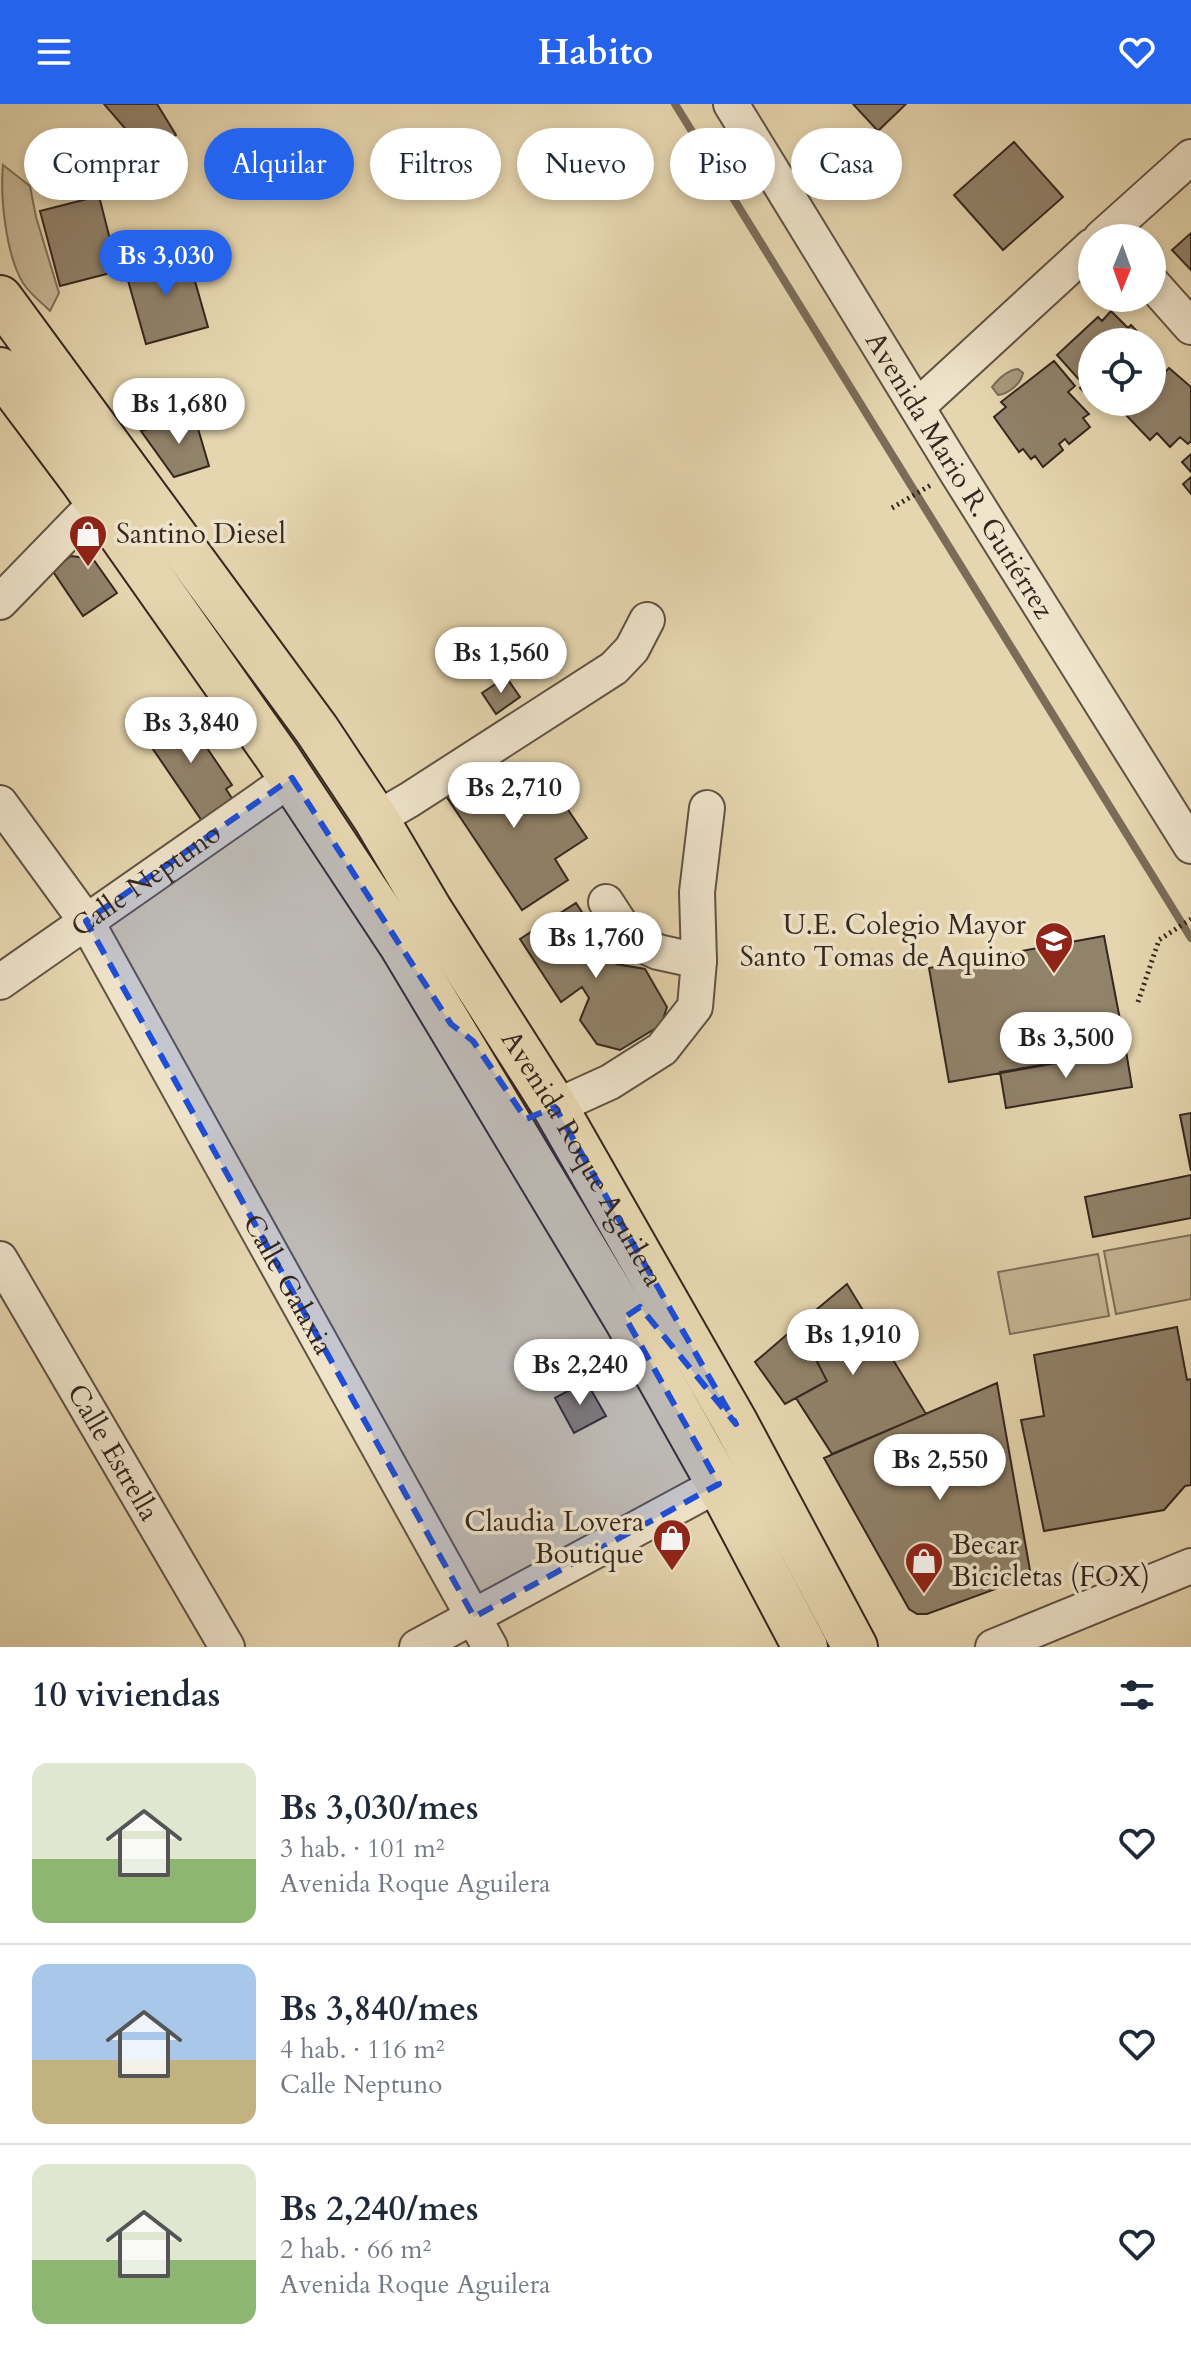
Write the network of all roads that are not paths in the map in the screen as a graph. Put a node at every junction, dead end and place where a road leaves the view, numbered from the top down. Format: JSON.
{"nodes":[{"id":1,"x":731,"y":104,"type":"edge"},
{"id":2,"x":1191,"y":157,"type":"edge"},
{"id":3,"x":1119,"y":224,"type":"edge"},
{"id":4,"x":1078,"y":262,"type":"edge"},
{"id":5,"x":2,"y":298,"type":"edge"},
{"id":6,"x":1166,"y":299,"type":"edge"},
{"id":7,"x":1191,"y":327,"type":"edge"},
{"id":8,"x":4,"y":385,"type":"edge"},
{"id":9,"x":917,"y":407,"type":"junction"},
{"id":10,"x":97,"y":502,"type":"junction"},
{"id":11,"x":0,"y":602,"type":"edge"},
{"id":12,"x":647,"y":620,"type":"dead end"},
{"id":13,"x":292,"y":778,"type":"junction"},
{"id":14,"x":0,"y":803,"type":"edge"},
{"id":15,"x":707,"y":808,"type":"dead end"},
{"id":16,"x":376,"y":819,"type":"junction"},
{"id":17,"x":1191,"y":846,"type":"edge"},
{"id":18,"x":400,"y":859,"type":"junction"},
{"id":19,"x":606,"y":902,"type":"dead end"},
{"id":20,"x":86,"y":921,"type":"junction"},
{"id":21,"x":699,"y":961,"type":"junction"},
{"id":22,"x":0,"y":982,"type":"edge"},
{"id":23,"x":451,"y":1024,"type":"junction"},
{"id":24,"x":555,"y":1107,"type":"junction"},
{"id":25,"x":0,"y":1259,"type":"edge"},
{"id":26,"x":628,"y":1322,"type":"junction"},
{"id":27,"x":736,"y":1424,"type":"junction"},
{"id":28,"x":719,"y":1484,"type":"junction"},
{"id":29,"x":1191,"y":1566,"type":"edge"},
{"id":30,"x":482,"y":1632,"type":"edge"},
{"id":31,"x":805,"y":1643,"type":"edge"},
{"id":32,"x":227,"y":1647,"type":"edge"},
{"id":33,"x":417,"y":1647,"type":"edge"},
{"id":34,"x":855,"y":1647,"type":"edge"},
{"id":35,"x":993,"y":1647,"type":"edge"}],
"edges":[{"from":1,"to":9,"type":"street","name":"Avenida Mario R. Gutiérrez"},
{"from":2,"to":3,"type":"street"},
{"from":4,"to":9,"type":"street"},
{"from":5,"to":16,"type":"main road","name":"Avenida Roque Aguilera"},
{"from":6,"to":7,"type":"street"},
{"from":8,"to":10,"type":"main road","name":"Avenida Roque Aguilera"},
{"from":9,"to":17,"type":"street","name":"Avenida Mario R. Gutiérrez"},
{"from":10,"to":11,"type":"street"},
{"from":10,"to":13,"type":"main road","name":"Avenida Roque Aguilera"},
{"from":12,"to":16,"type":"street"},
{"from":13,"to":18,"type":"main road"},
{"from":13,"to":20,"type":"street","name":"Calle Neptuno"},
{"from":13,"to":23,"type":"main road","name":"Avenida Roque Aguilera"},
{"from":14,"to":20,"type":"street","name":"Calle Galaxia"},
{"from":15,"to":21,"type":"street"},
{"from":16,"to":18,"type":"main road","name":"Avenida Roque Aguilera"},
{"from":18,"to":24,"type":"main road","name":"Avenida Roque Aguilera"},
{"from":19,"to":21,"type":"street"},
{"from":20,"to":22,"type":"street","name":"Calle Neptuno"},
{"from":20,"to":30,"type":"street","name":"Calle Galaxia"},
{"from":21,"to":24,"type":"street"},
{"from":23,"to":24,"type":"main road"},
{"from":23,"to":26,"type":"main road","name":"Avenida Roque Aguilera"},
{"from":24,"to":27,"type":"main road","name":"Avenida Roque Aguilera"},
{"from":25,"to":32,"type":"street","name":"Calle Estrella"},
{"from":26,"to":27,"type":"main road"},
{"from":26,"to":28,"type":"main road","name":"Avenida Roque Aguilera"},
{"from":27,"to":34,"type":"main road","name":"Avenida Roque Aguilera"},
{"from":28,"to":30,"type":"street"},
{"from":28,"to":31,"type":"main road","name":"Avenida Roque Aguilera"},
{"from":29,"to":35,"type":"street"},
{"from":30,"to":33,"type":"street"}]}
